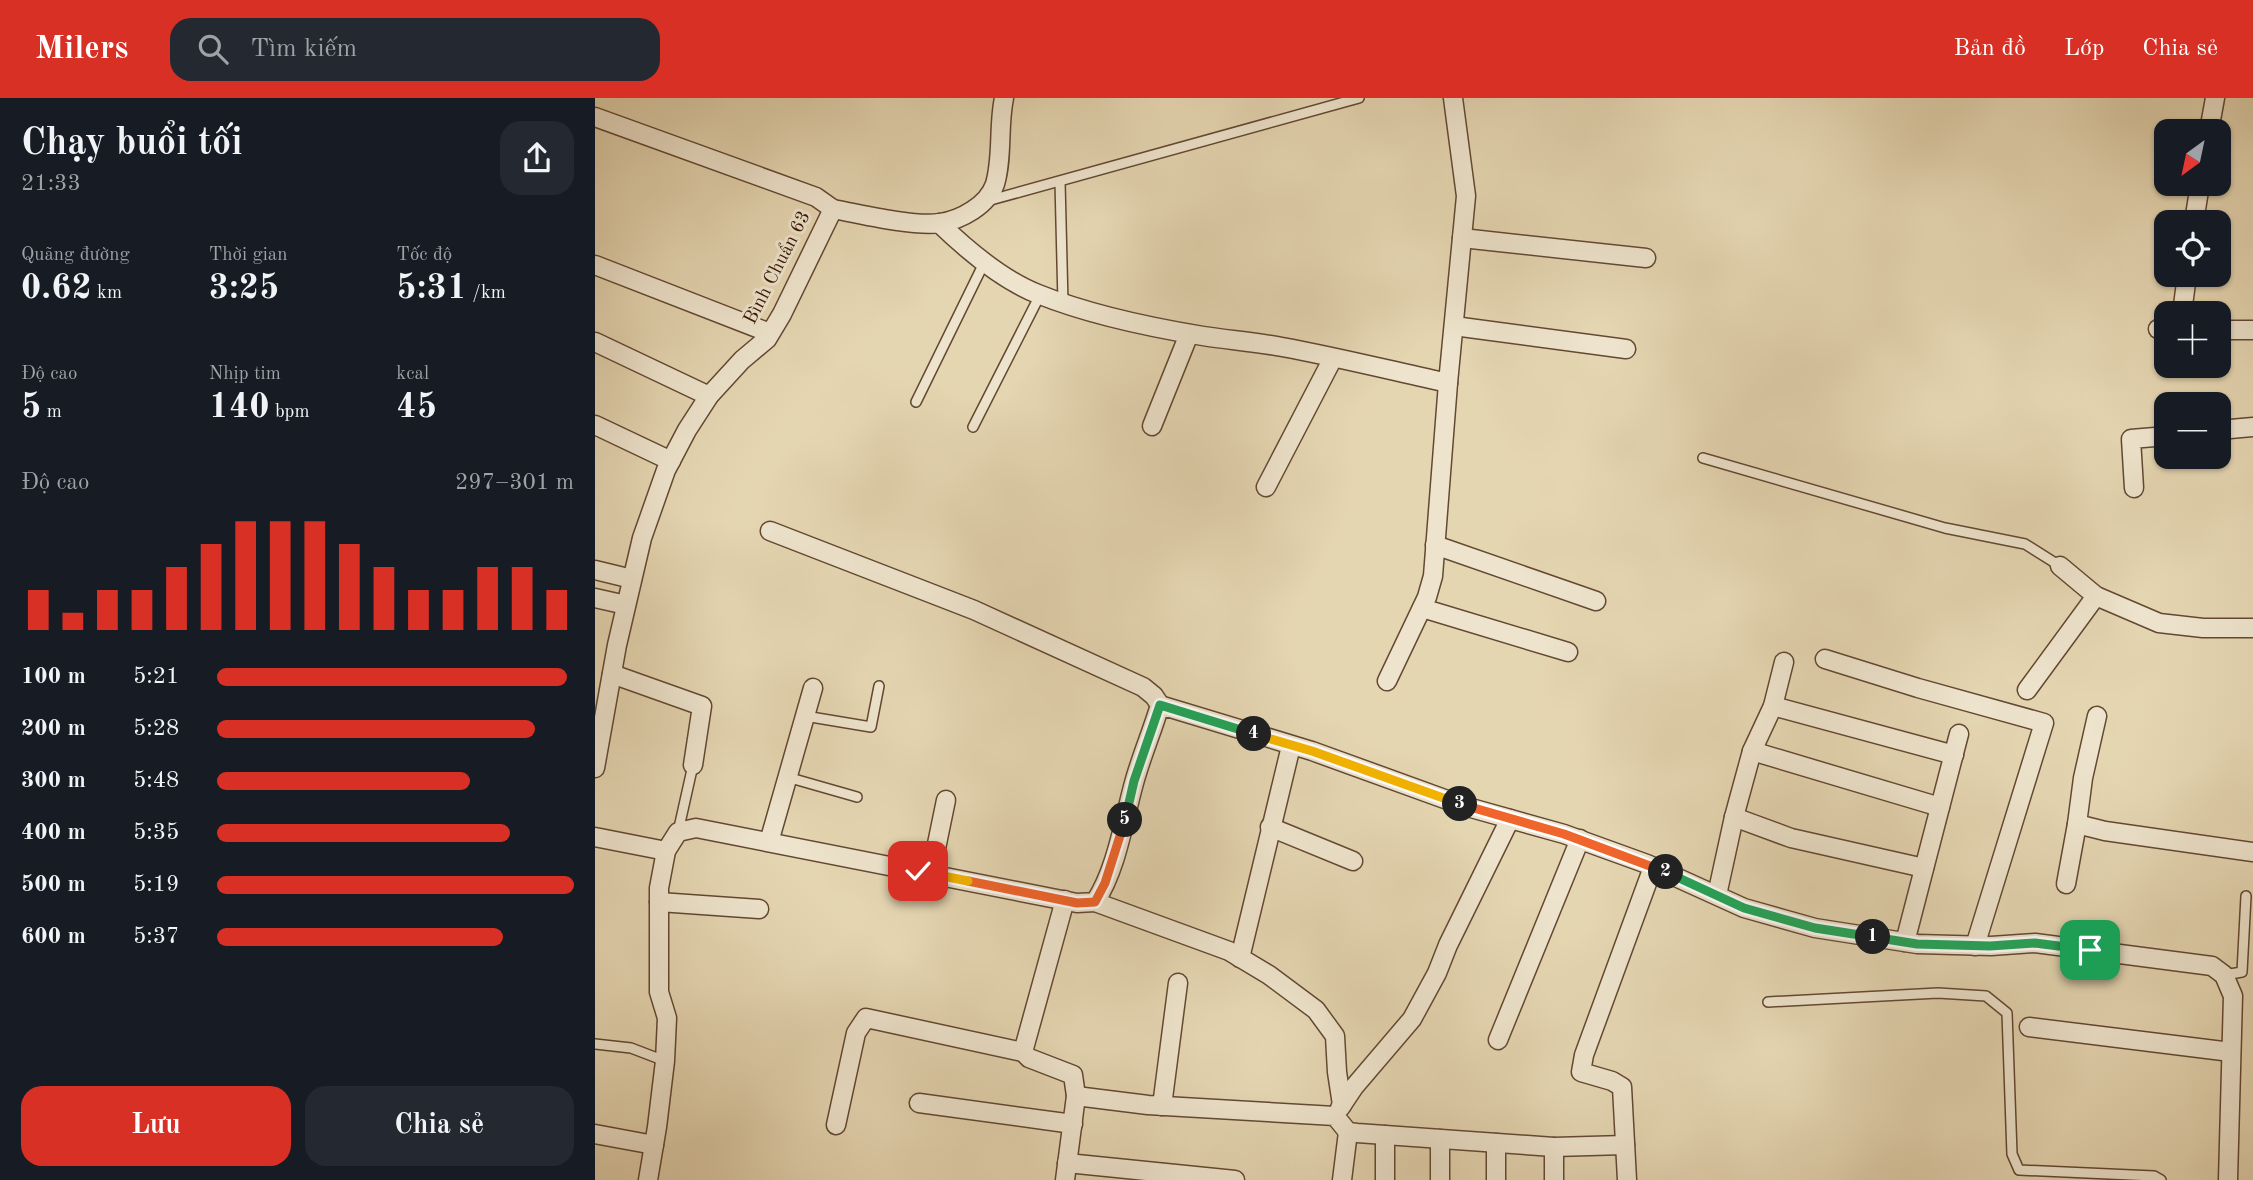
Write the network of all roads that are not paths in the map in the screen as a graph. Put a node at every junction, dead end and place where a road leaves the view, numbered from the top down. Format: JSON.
{"nodes":[{"id":1,"x":1004,"y":98,"type":"edge"},
{"id":2,"x":1359,"y":98,"type":"edge"},
{"id":3,"x":1454,"y":98,"type":"edge"},
{"id":4,"x":2215,"y":98,"type":"edge"},
{"id":5,"x":596,"y":119,"type":"edge"},
{"id":6,"x":2211,"y":119,"type":"edge"},
{"id":7,"x":1060,"y":182,"type":"junction"},
{"id":8,"x":986,"y":202,"type":"junction"},
{"id":9,"x":832,"y":209,"type":"junction"},
{"id":10,"x":939,"y":223,"type":"junction"},
{"id":11,"x":1462,"y":238,"type":"junction"},
{"id":12,"x":1646,"y":258,"type":"dead end"},
{"id":13,"x":985,"y":261,"type":"junction"},
{"id":14,"x":595,"y":265,"type":"edge"},
{"id":15,"x":1040,"y":295,"type":"junction"},
{"id":16,"x":1063,"y":303,"type":"junction"},
{"id":17,"x":1454,"y":326,"type":"junction"},
{"id":18,"x":2231,"y":330,"type":"edge"},
{"id":19,"x":2253,"y":330,"type":"edge"},
{"id":20,"x":770,"y":333,"type":"junction"},
{"id":21,"x":1189,"y":334,"type":"junction"},
{"id":22,"x":595,"y":342,"type":"edge"},
{"id":23,"x":1626,"y":349,"type":"dead end"},
{"id":24,"x":1333,"y":358,"type":"junction"},
{"id":25,"x":1448,"y":383,"type":"junction"},
{"id":26,"x":709,"y":396,"type":"junction"},
{"id":27,"x":916,"y":402,"type":"dead end"},
{"id":28,"x":595,"y":425,"type":"edge"},
{"id":29,"x":1152,"y":426,"type":"dead end"},
{"id":30,"x":973,"y":427,"type":"dead end"},
{"id":31,"x":2253,"y":427,"type":"edge"},
{"id":32,"x":2231,"y":429,"type":"edge"},
{"id":33,"x":2154,"y":437,"type":"edge"},
{"id":34,"x":1703,"y":458,"type":"dead end"},
{"id":35,"x":671,"y":461,"type":"junction"},
{"id":36,"x":1266,"y":487,"type":"dead end"},
{"id":37,"x":2134,"y":488,"type":"dead end"},
{"id":38,"x":771,"y":531,"type":"dead end"},
{"id":39,"x":1435,"y":545,"type":"junction"},
{"id":40,"x":2060,"y":565,"type":"joint"},
{"id":41,"x":595,"y":570,"type":"edge"},
{"id":42,"x":632,"y":579,"type":"junction"},
{"id":43,"x":2096,"y":596,"type":"junction"},
{"id":44,"x":595,"y":598,"type":"edge"},
{"id":45,"x":1596,"y":601,"type":"dead end"},
{"id":46,"x":627,"y":605,"type":"junction"},
{"id":47,"x":1422,"y":608,"type":"junction"},
{"id":48,"x":2253,"y":628,"type":"edge"},
{"id":49,"x":1568,"y":652,"type":"dead end"},
{"id":50,"x":1825,"y":659,"type":"dead end"},
{"id":51,"x":1784,"y":662,"type":"dead end"},
{"id":52,"x":606,"y":676,"type":"edge"},
{"id":53,"x":1387,"y":681,"type":"dead end"},
{"id":54,"x":879,"y":686,"type":"dead end"},
{"id":55,"x":813,"y":688,"type":"dead end"},
{"id":56,"x":2027,"y":690,"type":"dead end"},
{"id":57,"x":1160,"y":705,"type":"junction"},
{"id":58,"x":1773,"y":706,"type":"junction"},
{"id":59,"x":805,"y":716,"type":"junction"},
{"id":60,"x":2097,"y":716,"type":"dead end"},
{"id":61,"x":1959,"y":734,"type":"dead end"},
{"id":62,"x":1291,"y":747,"type":"junction"},
{"id":63,"x":1752,"y":751,"type":"junction"},
{"id":64,"x":1954,"y":755,"type":"junction"},
{"id":65,"x":693,"y":765,"type":"joint"},
{"id":66,"x":595,"y":768,"type":"edge"},
{"id":67,"x":787,"y":778,"type":"junction"},
{"id":68,"x":857,"y":797,"type":"dead end"},
{"id":69,"x":946,"y":800,"type":"dead end"},
{"id":70,"x":1940,"y":807,"type":"junction"},
{"id":71,"x":1734,"y":817,"type":"junction"},
{"id":72,"x":1510,"y":819,"type":"junction"},
{"id":73,"x":2077,"y":824,"type":"junction"},
{"id":74,"x":1270,"y":827,"type":"junction"},
{"id":75,"x":678,"y":832,"type":"junction"},
{"id":76,"x":595,"y":837,"type":"edge"},
{"id":77,"x":1580,"y":839,"type":"junction"},
{"id":78,"x":769,"y":842,"type":"junction"},
{"id":79,"x":666,"y":851,"type":"junction"},
{"id":80,"x":2253,"y":852,"type":"edge"},
{"id":81,"x":1353,"y":861,"type":"dead end"},
{"id":82,"x":1653,"y":867,"type":"junction"},
{"id":83,"x":1924,"y":868,"type":"junction"},
{"id":84,"x":931,"y":873,"type":"junction"},
{"id":85,"x":2066,"y":884,"type":"dead end"},
{"id":86,"x":1717,"y":895,"type":"junction"},
{"id":87,"x":2246,"y":896,"type":"dead end"},
{"id":88,"x":1065,"y":900,"type":"junction"},
{"id":89,"x":659,"y":902,"type":"junction"},
{"id":90,"x":1095,"y":902,"type":"junction"},
{"id":91,"x":758,"y":909,"type":"dead end"},
{"id":92,"x":1905,"y":942,"type":"junction"},
{"id":93,"x":1975,"y":946,"type":"junction"},
{"id":94,"x":1240,"y":958,"type":"junction"},
{"id":95,"x":2224,"y":975,"type":"junction"},
{"id":96,"x":1178,"y":983,"type":"dead end"},
{"id":97,"x":1768,"y":1002,"type":"dead end"},
{"id":98,"x":2029,"y":1027,"type":"dead end"},
{"id":99,"x":1498,"y":1040,"type":"dead end"},
{"id":100,"x":595,"y":1044,"type":"edge"},
{"id":101,"x":1023,"y":1052,"type":"junction"},
{"id":102,"x":2231,"y":1052,"type":"junction"},
{"id":103,"x":666,"y":1061,"type":"junction"},
{"id":104,"x":1076,"y":1096,"type":"junction"},
{"id":105,"x":919,"y":1103,"type":"dead end"},
{"id":106,"x":1162,"y":1106,"type":"junction"},
{"id":107,"x":1338,"y":1111,"type":"junction"},
{"id":108,"x":1073,"y":1124,"type":"junction"},
{"id":109,"x":836,"y":1125,"type":"dead end"},
{"id":110,"x":1348,"y":1132,"type":"junction"},
{"id":111,"x":595,"y":1134,"type":"edge"},
{"id":112,"x":1385,"y":1135,"type":"junction"},
{"id":113,"x":1440,"y":1139,"type":"junction"},
{"id":114,"x":1496,"y":1143,"type":"junction"},
{"id":115,"x":654,"y":1144,"type":"junction"},
{"id":116,"x":1625,"y":1145,"type":"junction"},
{"id":117,"x":1554,"y":1147,"type":"junction"},
{"id":118,"x":1066,"y":1171,"type":"edge"},
{"id":119,"x":648,"y":1180,"type":"edge"},
{"id":120,"x":1235,"y":1180,"type":"edge"},
{"id":121,"x":1342,"y":1180,"type":"edge"},
{"id":122,"x":1385,"y":1180,"type":"edge"},
{"id":123,"x":1440,"y":1180,"type":"edge"},
{"id":124,"x":1496,"y":1180,"type":"edge"},
{"id":125,"x":1554,"y":1180,"type":"edge"},
{"id":126,"x":1627,"y":1180,"type":"edge"},
{"id":127,"x":2161,"y":1180,"type":"edge"},
{"id":128,"x":2228,"y":1180,"type":"edge"}],
"edges":[{"from":1,"to":8,"type":"street"},
{"from":2,"to":7,"type":"lane"},
{"from":3,"to":11,"type":"street"},
{"from":4,"to":6,"type":"street"},
{"from":5,"to":9,"type":"street","name":"Bình Chuẩn 63"},
{"from":7,"to":8,"type":"lane"},
{"from":7,"to":16,"type":"lane"},
{"from":8,"to":10,"type":"street"},
{"from":9,"to":10,"type":"street"},
{"from":9,"to":20,"type":"street","name":"Bình Chuẩn 63"},
{"from":10,"to":13,"type":"street"},
{"from":11,"to":12,"type":"street"},
{"from":11,"to":17,"type":"street"},
{"from":13,"to":15,"type":"street"},
{"from":13,"to":27,"type":"lane"},
{"from":14,"to":20,"type":"street"},
{"from":15,"to":16,"type":"street"},
{"from":15,"to":30,"type":"lane"},
{"from":16,"to":21,"type":"street"},
{"from":17,"to":23,"type":"street"},
{"from":17,"to":25,"type":"street"},
{"from":18,"to":19,"type":"street"},
{"from":20,"to":26,"type":"street","name":"Bình Chuẩn 63"},
{"from":21,"to":24,"type":"street"},
{"from":21,"to":29,"type":"street"},
{"from":22,"to":26,"type":"street"},
{"from":24,"to":25,"type":"street"},
{"from":24,"to":36,"type":"street"},
{"from":25,"to":39,"type":"street"},
{"from":26,"to":35,"type":"street","name":"Bình Chuẩn 63"},
{"from":28,"to":35,"type":"street"},
{"from":31,"to":32,"type":"street"},
{"from":33,"to":37,"type":"street"},
{"from":34,"to":40,"type":"lane"},
{"from":35,"to":42,"type":"street","name":"Bình Chuẩn 63"},
{"from":38,"to":57,"type":"street"},
{"from":39,"to":45,"type":"street"},
{"from":39,"to":47,"type":"street"},
{"from":40,"to":43,"type":"street"},
{"from":41,"to":42,"type":"street"},
{"from":42,"to":46,"type":"street","name":"Bình Chuẩn 63"},
{"from":43,"to":48,"type":"street"},
{"from":43,"to":56,"type":"street"},
{"from":44,"to":46,"type":"street"},
{"from":46,"to":52,"type":"street","name":"Bình Chuẩn 63"},
{"from":47,"to":49,"type":"street"},
{"from":47,"to":53,"type":"street"},
{"from":50,"to":93,"type":"street"},
{"from":51,"to":58,"type":"street"},
{"from":52,"to":65,"type":"street"},
{"from":52,"to":66,"type":"street","name":"Bình Chuẩn 63"},
{"from":54,"to":59,"type":"lane"},
{"from":55,"to":59,"type":"street"},
{"from":57,"to":62,"type":"street"},
{"from":57,"to":90,"type":"street"},
{"from":58,"to":63,"type":"street"},
{"from":58,"to":64,"type":"street"},
{"from":59,"to":67,"type":"street"},
{"from":60,"to":73,"type":"street"},
{"from":61,"to":64,"type":"street"},
{"from":62,"to":72,"type":"street"},
{"from":62,"to":74,"type":"street"},
{"from":63,"to":70,"type":"street"},
{"from":63,"to":71,"type":"street"},
{"from":64,"to":70,"type":"street"},
{"from":65,"to":75,"type":"lane"},
{"from":67,"to":68,"type":"lane"},
{"from":67,"to":78,"type":"street"},
{"from":69,"to":84,"type":"street"},
{"from":70,"to":83,"type":"street"},
{"from":71,"to":83,"type":"street"},
{"from":71,"to":86,"type":"street"},
{"from":72,"to":77,"type":"street"},
{"from":72,"to":107,"type":"street"},
{"from":73,"to":80,"type":"street"},
{"from":73,"to":85,"type":"street"},
{"from":74,"to":81,"type":"street"},
{"from":74,"to":94,"type":"street"},
{"from":75,"to":78,"type":"street"},
{"from":75,"to":79,"type":"street"},
{"from":76,"to":79,"type":"street"},
{"from":77,"to":82,"type":"street"},
{"from":77,"to":99,"type":"street"},
{"from":78,"to":84,"type":"street"},
{"from":79,"to":89,"type":"street"},
{"from":82,"to":86,"type":"street"},
{"from":82,"to":116,"type":"street"},
{"from":83,"to":92,"type":"street"},
{"from":84,"to":88,"type":"street"},
{"from":86,"to":92,"type":"street"},
{"from":87,"to":95,"type":"lane"},
{"from":88,"to":90,"type":"street"},
{"from":88,"to":101,"type":"street"},
{"from":89,"to":91,"type":"street"},
{"from":89,"to":103,"type":"street"},
{"from":90,"to":94,"type":"street"},
{"from":92,"to":93,"type":"street"},
{"from":93,"to":95,"type":"street"},
{"from":94,"to":107,"type":"street"},
{"from":95,"to":102,"type":"street"},
{"from":96,"to":106,"type":"street"},
{"from":97,"to":127,"type":"lane"},
{"from":98,"to":102,"type":"street"},
{"from":100,"to":103,"type":"lane"},
{"from":101,"to":104,"type":"street"},
{"from":101,"to":109,"type":"street"},
{"from":102,"to":128,"type":"street"},
{"from":103,"to":115,"type":"street"},
{"from":104,"to":106,"type":"street"},
{"from":104,"to":108,"type":"street"},
{"from":105,"to":108,"type":"street"},
{"from":106,"to":107,"type":"street"},
{"from":107,"to":110,"type":"street"},
{"from":108,"to":118,"type":"street"},
{"from":110,"to":112,"type":"street"},
{"from":110,"to":121,"type":"street"},
{"from":111,"to":115,"type":"street"},
{"from":112,"to":113,"type":"street"},
{"from":112,"to":122,"type":"street"},
{"from":113,"to":114,"type":"street"},
{"from":113,"to":123,"type":"street"},
{"from":114,"to":117,"type":"street"},
{"from":114,"to":124,"type":"street"},
{"from":115,"to":119,"type":"street"},
{"from":116,"to":117,"type":"street"},
{"from":116,"to":126,"type":"street"},
{"from":117,"to":125,"type":"street"},
{"from":118,"to":120,"type":"street"}]}
